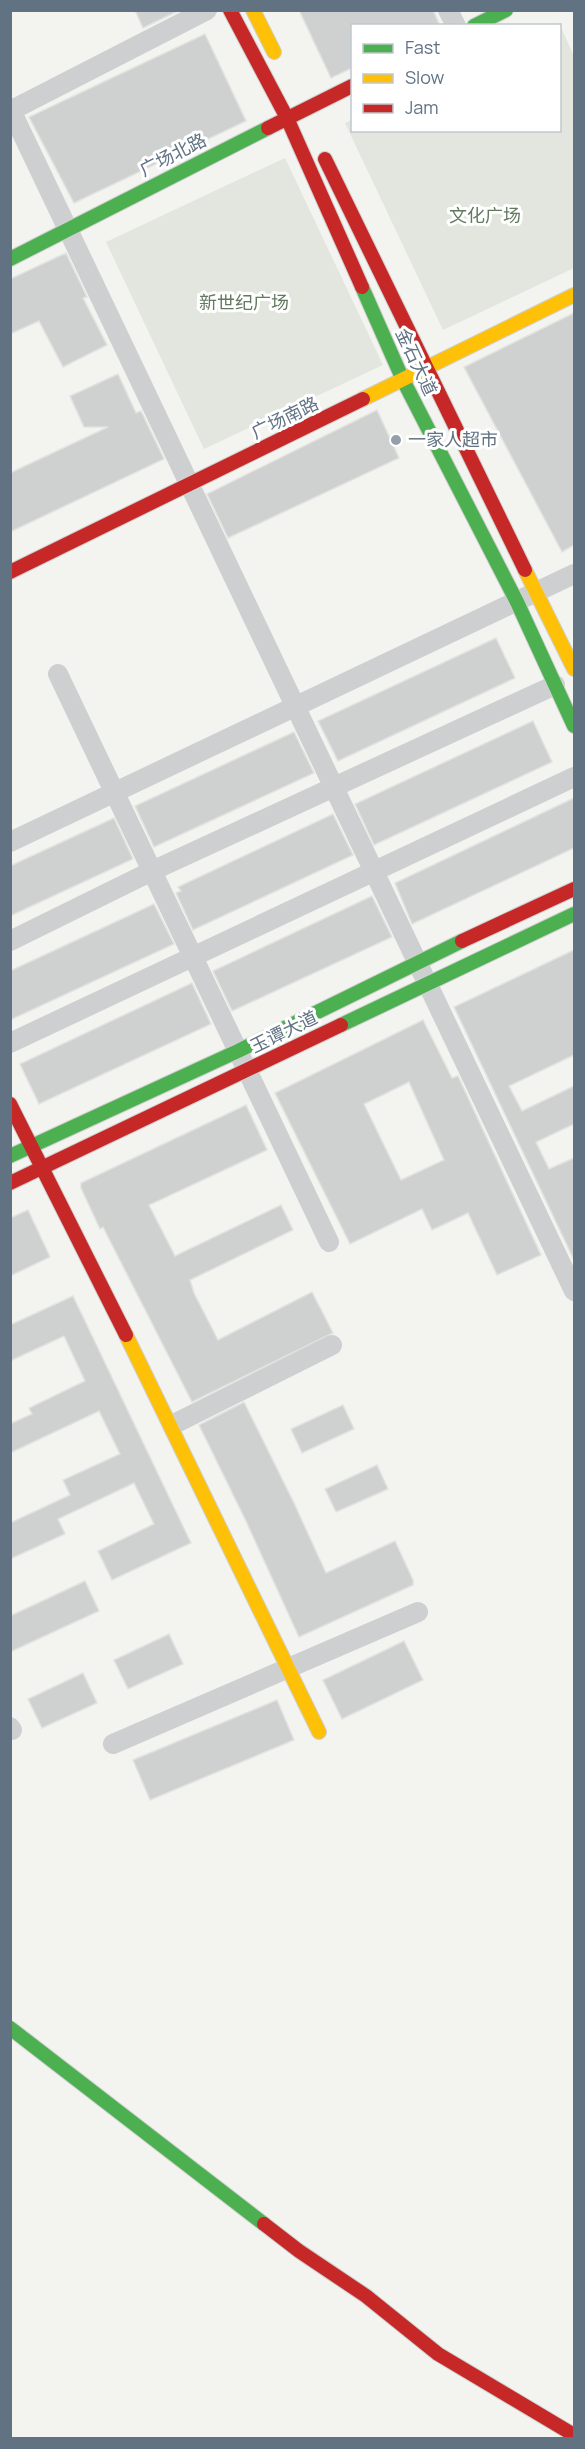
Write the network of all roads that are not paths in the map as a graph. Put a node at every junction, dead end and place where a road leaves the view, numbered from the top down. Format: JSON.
{"nodes":[{"id":1,"x":207,"y":10,"type":"edge"},
{"id":2,"x":230,"y":10,"type":"edge"},
{"id":3,"x":253,"y":10,"type":"edge"},
{"id":4,"x":448,"y":10,"type":"edge"},
{"id":5,"x":506,"y":10,"type":"edge"},
{"id":6,"x":455,"y":24,"type":"edge"},
{"id":7,"x":478,"y":24,"type":"edge"},
{"id":8,"x":278,"y":61,"type":"dead end"},
{"id":9,"x":351,"y":87,"type":"edge"},
{"id":10,"x":11,"y":110,"type":"edge"},
{"id":11,"x":287,"y":118,"type":"junction"},
{"id":12,"x":318,"y":143,"type":"dead end"},
{"id":13,"x":68,"y":228,"type":"junction"},
{"id":14,"x":10,"y":259,"type":"edge"},
{"id":15,"x":574,"y":296,"type":"edge"},
{"id":16,"x":426,"y":369,"type":"junction"},
{"id":17,"x":403,"y":380,"type":"junction"},
{"id":18,"x":10,"y":572,"type":"edge"},
{"id":19,"x":574,"y":574,"type":"edge"},
{"id":20,"x":537,"y":590,"type":"junction"},
{"id":21,"x":517,"y":602,"type":"junction"},
{"id":22,"x":574,"y":669,"type":"edge"},
{"id":23,"x":58,"y":674,"type":"dead end"},
{"id":24,"x":555,"y":685,"type":"junction"},
{"id":25,"x":295,"y":705,"type":"junction"},
{"id":26,"x":574,"y":726,"type":"edge"},
{"id":27,"x":574,"y":777,"type":"edge"},
{"id":28,"x":334,"y":786,"type":"junction"},
{"id":29,"x":115,"y":792,"type":"junction"},
{"id":30,"x":10,"y":842,"type":"edge"},
{"id":31,"x":374,"y":870,"type":"junction"},
{"id":32,"x":152,"y":872,"type":"junction"},
{"id":33,"x":574,"y":889,"type":"edge"},
{"id":34,"x":574,"y":914,"type":"edge"},
{"id":35,"x":10,"y":941,"type":"edge"},
{"id":36,"x":193,"y":957,"type":"junction"},
{"id":37,"x":418,"y":962,"type":"junction"},
{"id":38,"x":427,"y":982,"type":"junction"},
{"id":39,"x":10,"y":1043,"type":"edge"},
{"id":40,"x":237,"y":1050,"type":"junction"},
{"id":41,"x":247,"y":1070,"type":"junction"},
{"id":42,"x":10,"y":1104,"type":"edge"},
{"id":43,"x":31,"y":1146,"type":"junction"},
{"id":44,"x":10,"y":1156,"type":"edge"},
{"id":45,"x":42,"y":1168,"type":"junction"},
{"id":46,"x":10,"y":1183,"type":"edge"},
{"id":47,"x":329,"y":1242,"type":"dead end"},
{"id":48,"x":574,"y":1291,"type":"edge"},
{"id":49,"x":332,"y":1345,"type":"dead end"},
{"id":50,"x":172,"y":1425,"type":"junction"},
{"id":51,"x":418,"y":1612,"type":"dead end"},
{"id":52,"x":289,"y":1668,"type":"junction"},
{"id":53,"x":320,"y":1732,"type":"dead end"},
{"id":54,"x":113,"y":1744,"type":"dead end"},
{"id":55,"x":10,"y":2028,"type":"edge"},
{"id":56,"x":574,"y":2435,"type":"edge"}],
"edges":[{"from":1,"to":10,"type":"street"},
{"from":2,"to":11,"type":"main road","name":"金石大道"},
{"from":3,"to":8,"type":"main road"},
{"from":4,"to":6,"type":"street"},
{"from":5,"to":7,"type":"main road"},
{"from":9,"to":11,"type":"main road","name":"广场北路"},
{"from":10,"to":13,"type":"street"},
{"from":11,"to":13,"type":"main road","name":"广场北路"},
{"from":11,"to":17,"type":"main road","name":"金石大道"},
{"from":12,"to":16,"type":"main road","name":"金石大道"},
{"from":13,"to":14,"type":"main road","name":"广场北路"},
{"from":13,"to":25,"type":"street"},
{"from":15,"to":16,"type":"main road","name":"广场南路"},
{"from":16,"to":17,"type":"main road","name":"广场南路"},
{"from":16,"to":20,"type":"main road","name":"金石大道"},
{"from":17,"to":18,"type":"main road","name":"广场南路"},
{"from":17,"to":21,"type":"main road","name":"金石大道"},
{"from":19,"to":20,"type":"street"},
{"from":20,"to":21,"type":"street"},
{"from":20,"to":22,"type":"main road","name":"金石大道"},
{"from":21,"to":24,"type":"main road","name":"金石大道"},
{"from":21,"to":25,"type":"street"},
{"from":23,"to":29,"type":"street"},
{"from":24,"to":26,"type":"main road","name":"金石大道"},
{"from":24,"to":28,"type":"street"},
{"from":25,"to":28,"type":"street"},
{"from":25,"to":29,"type":"street"},
{"from":27,"to":31,"type":"street"},
{"from":28,"to":31,"type":"street"},
{"from":28,"to":32,"type":"street"},
{"from":29,"to":30,"type":"street"},
{"from":29,"to":32,"type":"street"},
{"from":31,"to":36,"type":"street"},
{"from":31,"to":37,"type":"street"},
{"from":32,"to":35,"type":"street"},
{"from":32,"to":36,"type":"street"},
{"from":33,"to":37,"type":"main road","name":"玉谭大道"},
{"from":34,"to":38,"type":"main road","name":"玉谭大道"},
{"from":36,"to":39,"type":"street"},
{"from":36,"to":40,"type":"street"},
{"from":37,"to":38,"type":"street"},
{"from":37,"to":40,"type":"main road","name":"玉谭大道"},
{"from":38,"to":41,"type":"main road","name":"玉谭大道"},
{"from":38,"to":48,"type":"street"},
{"from":40,"to":41,"type":"street"},
{"from":40,"to":43,"type":"main road","name":"玉谭大道"},
{"from":41,"to":45,"type":"main road","name":"玉谭大道"},
{"from":41,"to":47,"type":"street"},
{"from":42,"to":43,"type":"main road"},
{"from":43,"to":44,"type":"main road","name":"玉谭大道"},
{"from":43,"to":45,"type":"main road"},
{"from":45,"to":46,"type":"main road","name":"玉谭大道"},
{"from":45,"to":50,"type":"main road"},
{"from":49,"to":50,"type":"street"},
{"from":50,"to":52,"type":"main road"},
{"from":51,"to":52,"type":"street"},
{"from":52,"to":53,"type":"main road"},
{"from":52,"to":54,"type":"street"},
{"from":55,"to":56,"type":"main road"}]}
